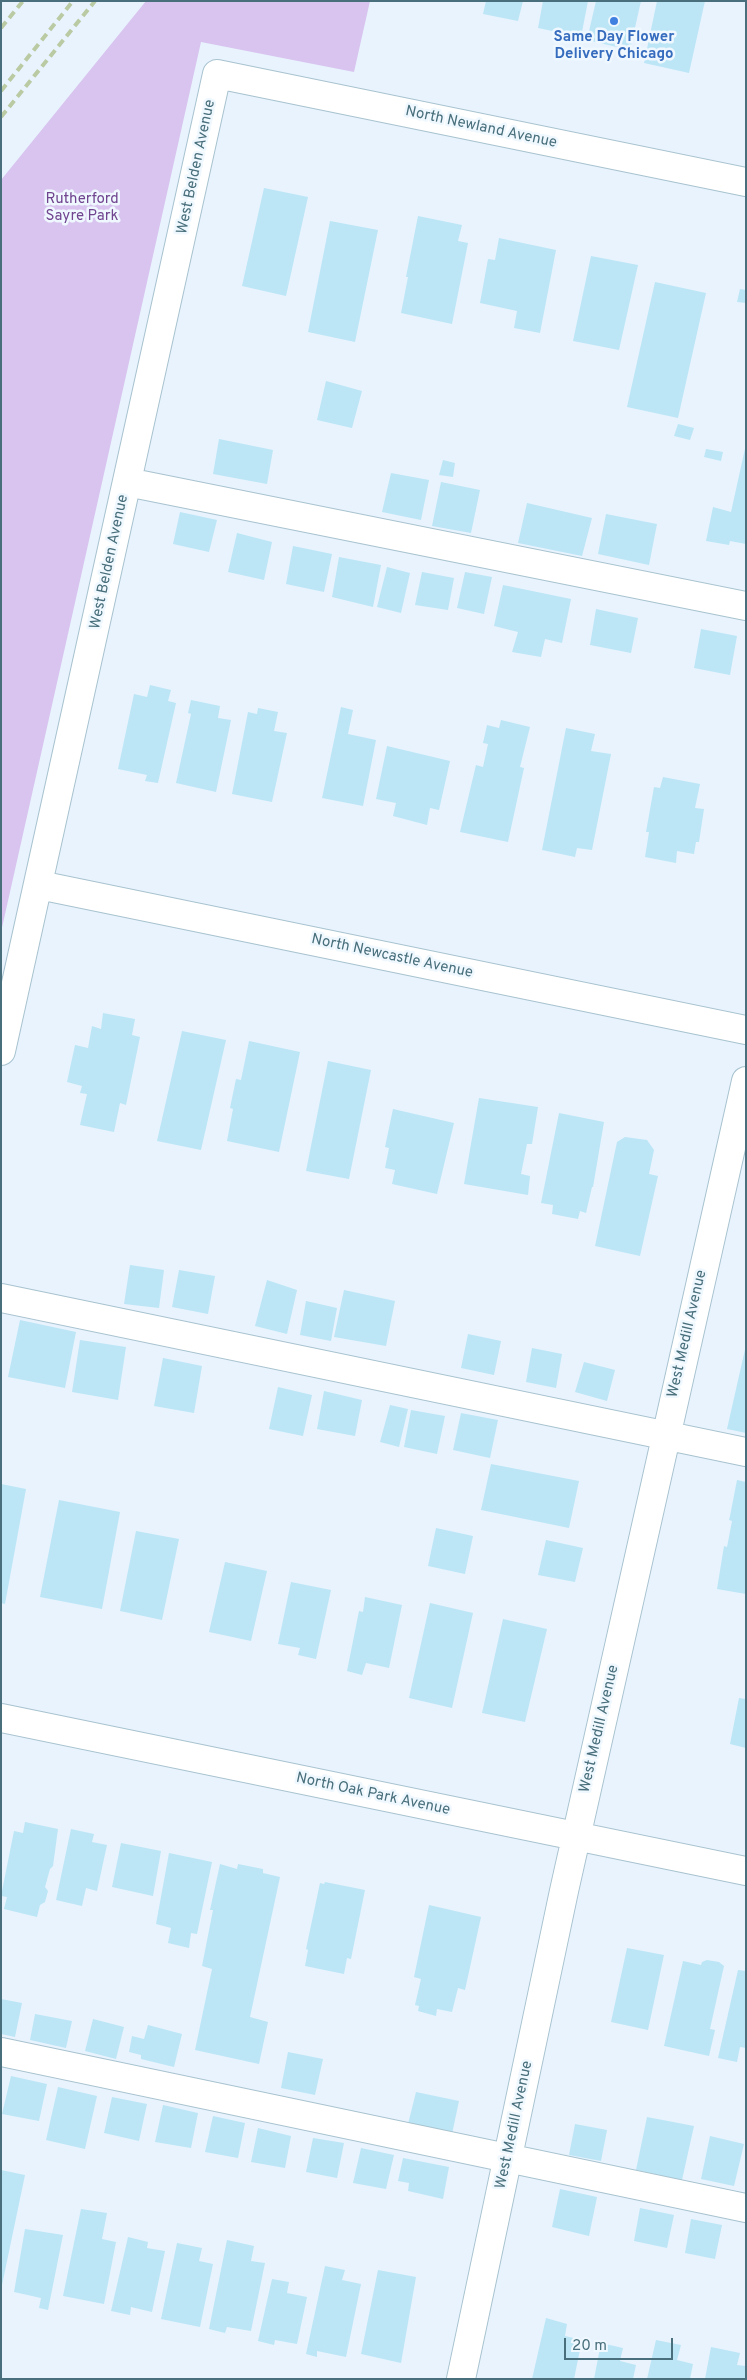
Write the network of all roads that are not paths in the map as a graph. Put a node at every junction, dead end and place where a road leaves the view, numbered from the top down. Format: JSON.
{"nodes":[{"id":1,"x":217,"y":74,"type":"joint"},
{"id":2,"x":746,"y":182,"type":"edge"},
{"id":3,"x":128,"y":482,"type":"junction"},
{"id":4,"x":746,"y":606,"type":"edge"},
{"id":5,"x":39,"y":885,"type":"junction"},
{"id":6,"x":746,"y":1030,"type":"edge"},
{"id":7,"x":1,"y":1051,"type":"edge"},
{"id":8,"x":746,"y":1081,"type":"edge"},
{"id":9,"x":1,"y":1298,"type":"edge"},
{"id":10,"x":665,"y":1435,"type":"junction"},
{"id":11,"x":746,"y":1452,"type":"edge"},
{"id":12,"x":1,"y":1718,"type":"edge"},
{"id":13,"x":576,"y":1836,"type":"junction"},
{"id":14,"x":746,"y":1871,"type":"edge"},
{"id":15,"x":1,"y":2052,"type":"edge"},
{"id":16,"x":508,"y":2158,"type":"junction"},
{"id":17,"x":746,"y":2208,"type":"edge"},
{"id":18,"x":461,"y":2379,"type":"edge"}],
"edges":[{"from":1,"to":2,"type":"street","name":"North Newland Avenue"},
{"from":1,"to":3,"type":"street","name":"West Belden Avenue"},
{"from":3,"to":4,"type":"street"},
{"from":3,"to":5,"type":"street","name":"West Belden Avenue"},
{"from":5,"to":6,"type":"street","name":"North Newcastle Avenue"},
{"from":5,"to":7,"type":"street","name":"West Belden Avenue"},
{"from":8,"to":10,"type":"street","name":"West Medill Avenue"},
{"from":9,"to":10,"type":"street"},
{"from":10,"to":11,"type":"street"},
{"from":10,"to":13,"type":"street","name":"West Medill Avenue"},
{"from":12,"to":13,"type":"street","name":"North Oak Park Avenue"},
{"from":13,"to":14,"type":"street","name":"North Oak Park Avenue"},
{"from":13,"to":16,"type":"street","name":"West Medill Avenue"},
{"from":15,"to":16,"type":"street"},
{"from":16,"to":17,"type":"street"},
{"from":16,"to":18,"type":"street","name":"West Medill Avenue"}]}
